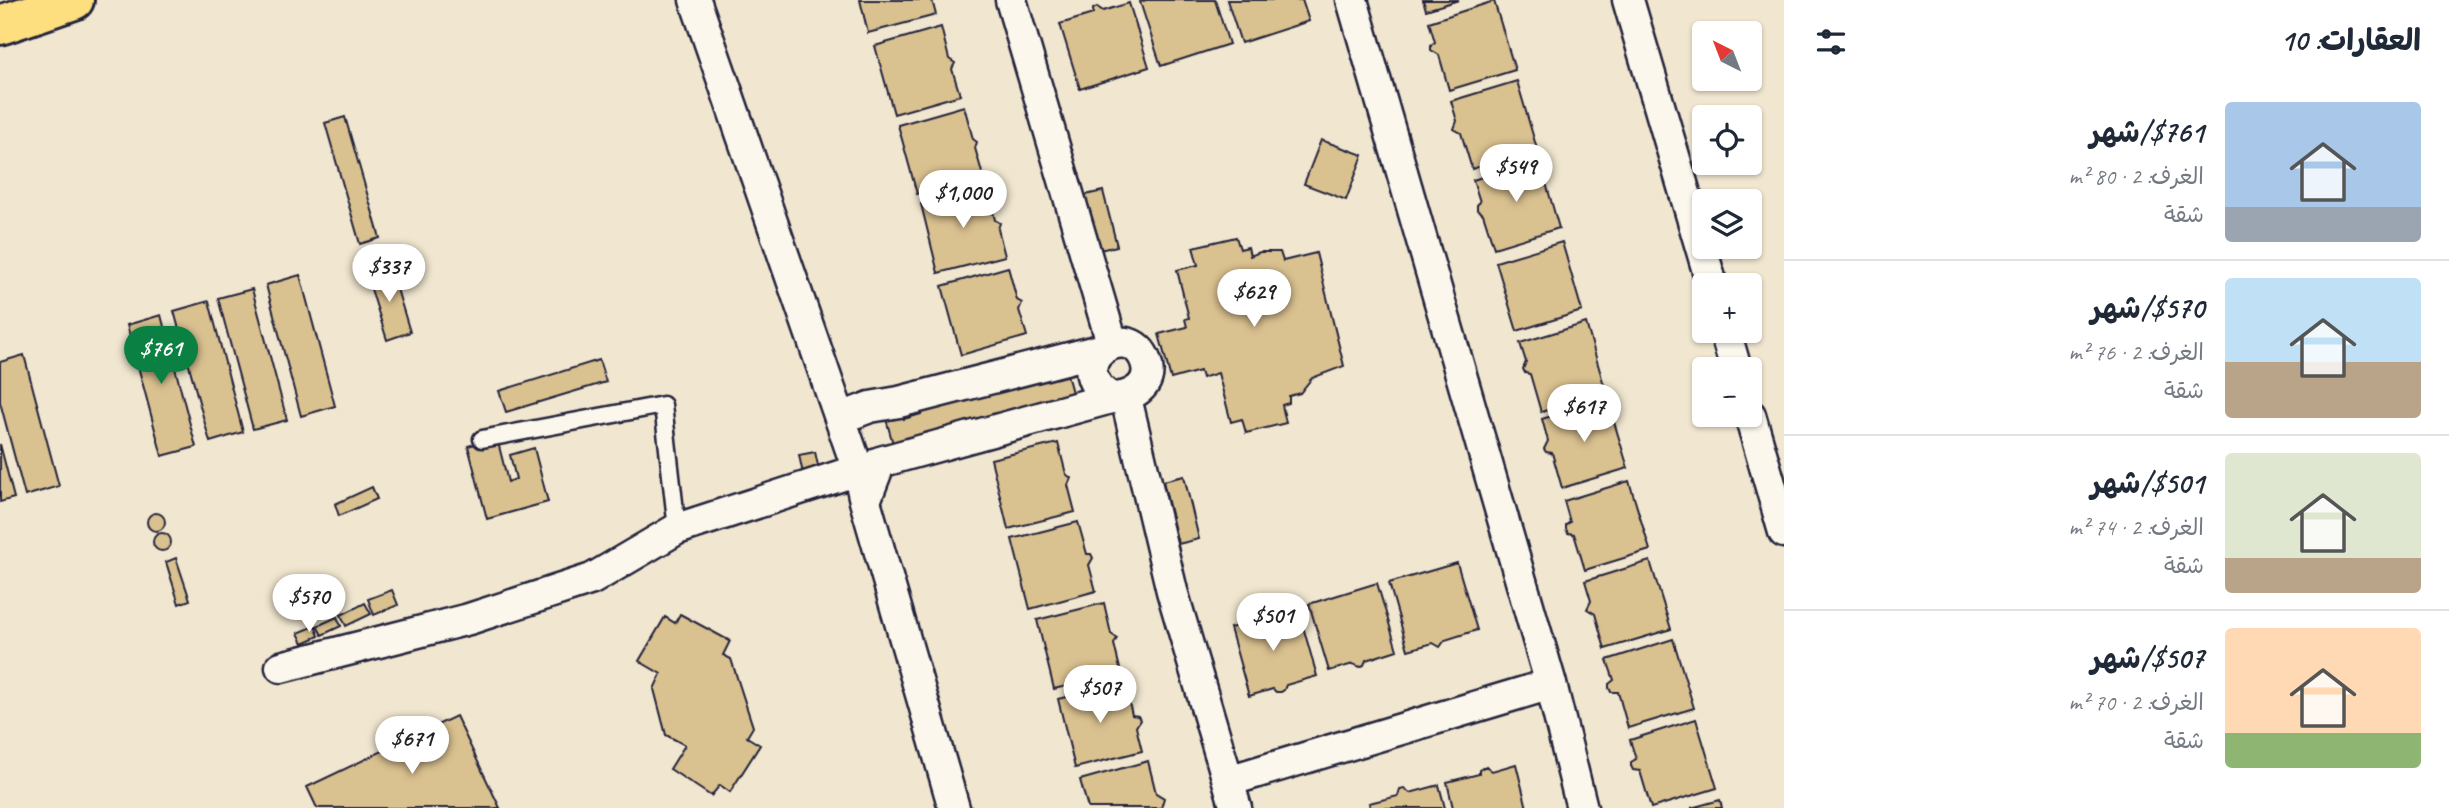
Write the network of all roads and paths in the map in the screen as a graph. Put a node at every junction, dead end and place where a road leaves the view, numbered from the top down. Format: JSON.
{"nodes":[{"id":1,"x":74,"y":0,"type":"edge"},
{"id":2,"x":695,"y":0,"type":"edge"},
{"id":3,"x":1011,"y":0,"type":"edge"},
{"id":4,"x":1352,"y":0,"type":"edge"},
{"id":5,"x":1628,"y":0,"type":"edge"},
{"id":6,"x":0,"y":24,"type":"edge"},
{"id":7,"x":1708,"y":273,"type":"edge"},
{"id":8,"x":1106,"y":346,"type":"junction"},
{"id":9,"x":1119,"y":398,"type":"junction"},
{"id":10,"x":841,"y":418,"type":"junction"},
{"id":11,"x":1753,"y":427,"type":"edge"},
{"id":12,"x":482,"y":439,"type":"dead end"},
{"id":13,"x":858,"y":470,"type":"junction"},
{"id":14,"x":865,"y":501,"type":"junction"},
{"id":15,"x":677,"y":529,"type":"junction"},
{"id":16,"x":1784,"y":532,"type":"edge"},
{"id":17,"x":281,"y":667,"type":"dead end"},
{"id":18,"x":1551,"y":684,"type":"junction"},
{"id":19,"x":1232,"y":794,"type":"edge"},
{"id":20,"x":954,"y":808,"type":"edge"},
{"id":21,"x":1582,"y":808,"type":"edge"}],
"edges":[{"from":1,"to":6,"type":"main road"},
{"from":2,"to":10,"type":"street"},
{"from":3,"to":8,"type":"street"},
{"from":4,"to":18,"type":"street"},
{"from":5,"to":7,"type":"street"},
{"from":8,"to":9,"type":"street"},
{"from":8,"to":9,"type":"street"},
{"from":8,"to":10,"type":"street"},
{"from":9,"to":14,"type":"street"},
{"from":9,"to":19,"type":"street"},
{"from":10,"to":13,"type":"street"},
{"from":11,"to":16,"type":"street"},
{"from":12,"to":15,"type":"lane"},
{"from":13,"to":14,"type":"street"},
{"from":13,"to":15,"type":"street"},
{"from":14,"to":20,"type":"street"},
{"from":15,"to":17,"type":"street"},
{"from":18,"to":19,"type":"street"},
{"from":18,"to":21,"type":"street"}]}
